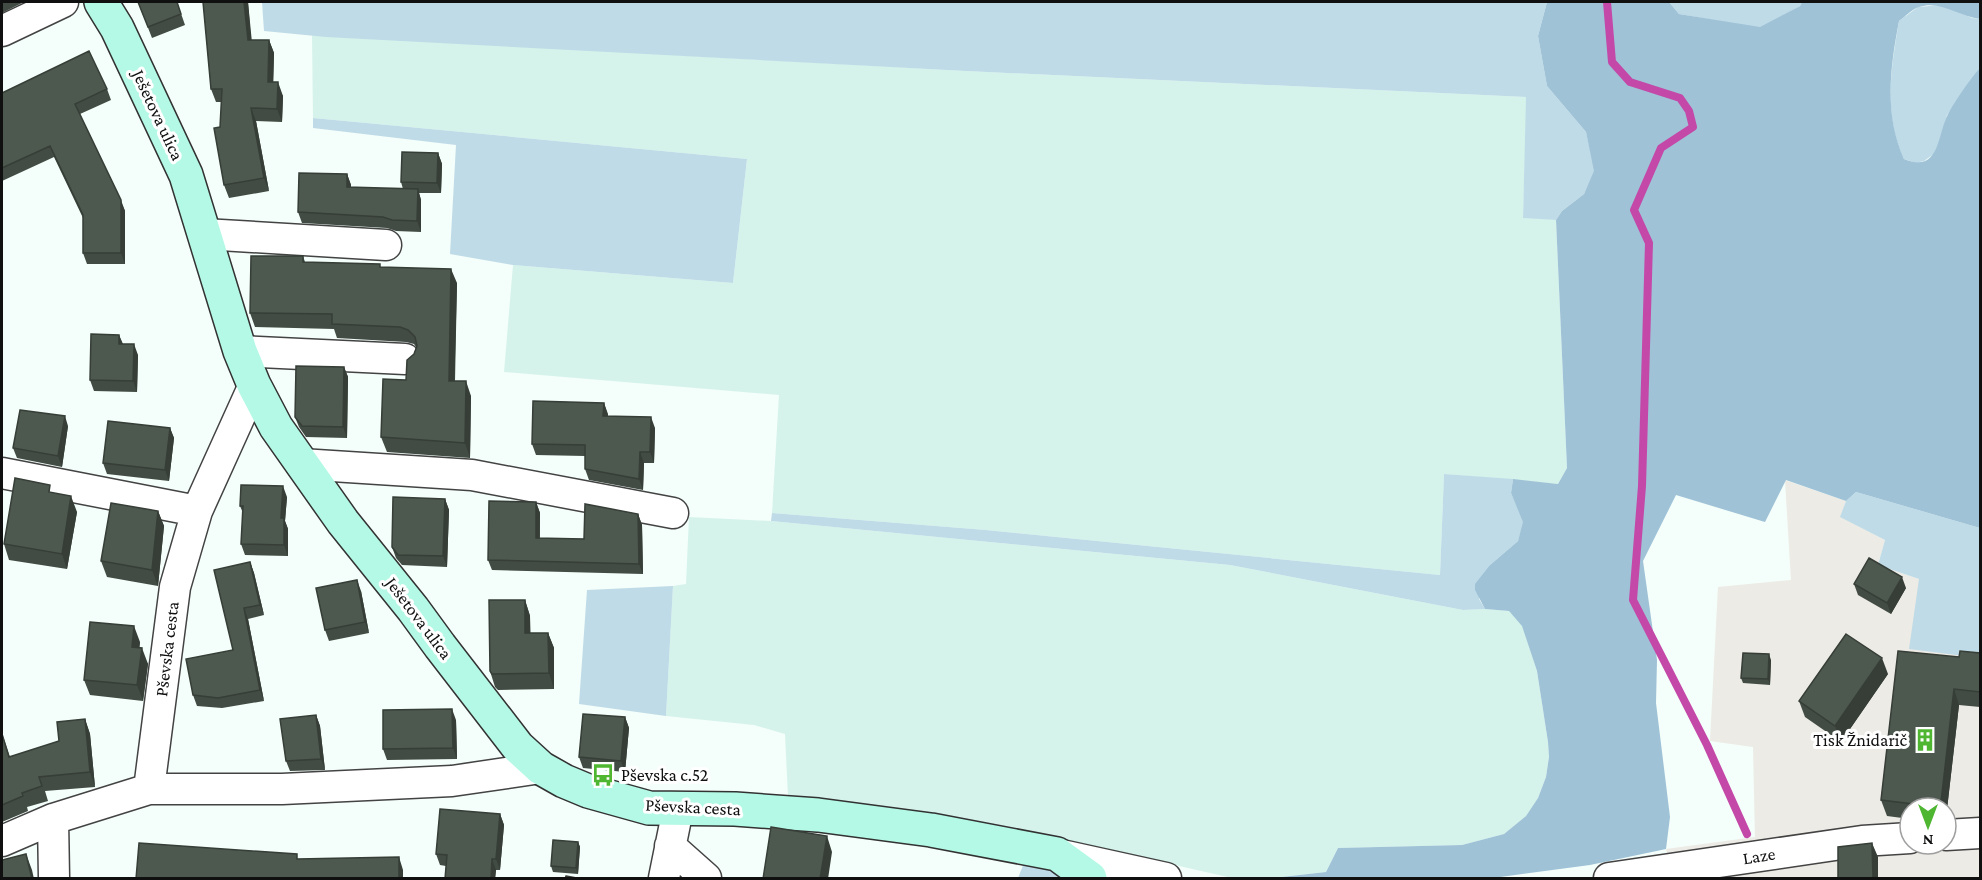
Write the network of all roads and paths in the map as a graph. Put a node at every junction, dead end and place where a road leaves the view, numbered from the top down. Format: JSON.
{"nodes":[{"id":1,"x":63,"y":2,"type":"edge"},
{"id":2,"x":101,"y":2,"type":"edge"},
{"id":3,"x":2,"y":31,"type":"edge"},
{"id":4,"x":204,"y":234,"type":"junction"},
{"id":5,"x":386,"y":245,"type":"dead end"},
{"id":6,"x":240,"y":351,"type":"junction"},
{"id":7,"x":405,"y":358,"type":"edge"},
{"id":8,"x":254,"y":385,"type":"junction"},
{"id":9,"x":302,"y":464,"type":"junction"},
{"id":10,"x":2,"y":473,"type":"edge"},
{"id":11,"x":197,"y":511,"type":"junction"},
{"id":12,"x":674,"y":513,"type":"dead end"},
{"id":13,"x":541,"y":768,"type":"junction"},
{"id":14,"x":149,"y":789,"type":"junction"},
{"id":15,"x":678,"y":808,"type":"junction"},
{"id":16,"x":53,"y":819,"type":"junction"},
{"id":17,"x":1980,"y":833,"type":"edge"},
{"id":18,"x":1958,"y":834,"type":"edge"},
{"id":19,"x":1898,"y":838,"type":"edge"},
{"id":20,"x":2,"y":841,"type":"edge"},
{"id":21,"x":670,"y":846,"type":"junction"},
{"id":22,"x":1057,"y":854,"type":"junction"},
{"id":23,"x":54,"y":879,"type":"edge"},
{"id":24,"x":664,"y":879,"type":"edge"},
{"id":25,"x":706,"y":879,"type":"edge"},
{"id":26,"x":1090,"y":879,"type":"edge"},
{"id":27,"x":1166,"y":879,"type":"edge"},
{"id":28,"x":1609,"y":879,"type":"edge"}],
"edges":[{"from":1,"to":3,"type":"street"},
{"from":2,"to":4,"type":"street","name":"Ješetova ulica"},
{"from":4,"to":5,"type":"street"},
{"from":4,"to":6,"type":"street","name":"Ješetova ulica"},
{"from":6,"to":7,"type":"street"},
{"from":6,"to":8,"type":"street","name":"Ješetova ulica"},
{"from":8,"to":9,"type":"street","name":"Ješetova ulica"},
{"from":8,"to":11,"type":"street"},
{"from":9,"to":12,"type":"street"},
{"from":9,"to":13,"type":"street","name":"Ješetova ulica"},
{"from":10,"to":11,"type":"street"},
{"from":11,"to":14,"type":"street","name":"Pševska cesta"},
{"from":13,"to":14,"type":"street"},
{"from":13,"to":15,"type":"street","name":"Pševska cesta"},
{"from":14,"to":16,"type":"street"},
{"from":15,"to":21,"type":"street"},
{"from":15,"to":22,"type":"street","name":"Pševska cesta"},
{"from":16,"to":20,"type":"street"},
{"from":16,"to":23,"type":"street"},
{"from":17,"to":18,"type":"street"},
{"from":19,"to":28,"type":"street","name":"Laze"},
{"from":21,"to":24,"type":"street"},
{"from":21,"to":25,"type":"street"},
{"from":22,"to":26,"type":"street","name":"Pševska cesta"},
{"from":22,"to":27,"type":"street"}]}
